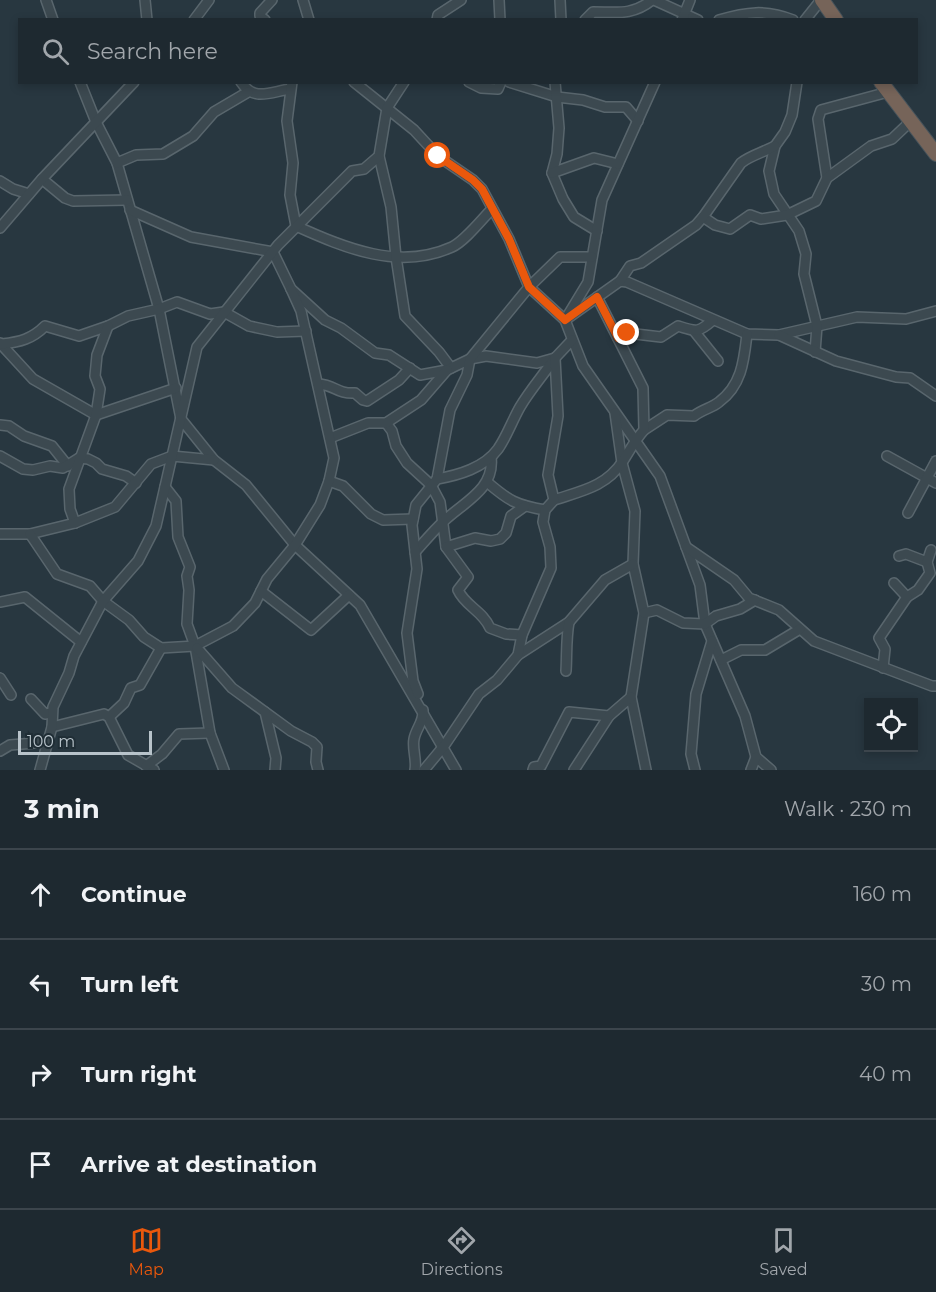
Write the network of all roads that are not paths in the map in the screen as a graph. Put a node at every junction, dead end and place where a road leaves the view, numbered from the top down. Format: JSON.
{"nodes":[{"id":1,"x":46,"y":0,"type":"edge"},
{"id":2,"x":145,"y":0,"type":"edge"},
{"id":3,"x":209,"y":0,"type":"edge"},
{"id":4,"x":272,"y":0,"type":"edge"},
{"id":5,"x":303,"y":0,"type":"edge"},
{"id":6,"x":461,"y":0,"type":"edge"},
{"id":7,"x":499,"y":0,"type":"edge"},
{"id":8,"x":560,"y":0,"type":"edge"},
{"id":9,"x":653,"y":0,"type":"edge"},
{"id":10,"x":690,"y":0,"type":"edge"},
{"id":11,"x":822,"y":0,"type":"edge"},
{"id":12,"x":684,"y":16,"type":"edge"},
{"id":13,"x":259,"y":17,"type":"edge"},
{"id":14,"x":52,"y":18,"type":"edge"},
{"id":15,"x":147,"y":18,"type":"edge"},
{"id":16,"x":199,"y":18,"type":"edge"},
{"id":17,"x":309,"y":18,"type":"edge"},
{"id":18,"x":437,"y":18,"type":"edge"},
{"id":19,"x":500,"y":18,"type":"edge"},
{"id":20,"x":561,"y":18,"type":"edge"},
{"id":21,"x":587,"y":18,"type":"edge"},
{"id":22,"x":726,"y":18,"type":"edge"},
{"id":23,"x":788,"y":18,"type":"edge"},
{"id":24,"x":807,"y":18,"type":"edge"},
{"id":25,"x":835,"y":18,"type":"edge"},
{"id":26,"x":81,"y":84,"type":"edge"},
{"id":27,"x":132,"y":84,"type":"edge"},
{"id":28,"x":242,"y":84,"type":"edge"},
{"id":29,"x":357,"y":84,"type":"edge"},
{"id":30,"x":403,"y":84,"type":"edge"},
{"id":31,"x":473,"y":84,"type":"edge"},
{"id":32,"x":500,"y":84,"type":"edge"},
{"id":33,"x":515,"y":84,"type":"edge"},
{"id":34,"x":555,"y":84,"type":"edge"},
{"id":35,"x":654,"y":84,"type":"edge"},
{"id":36,"x":797,"y":84,"type":"edge"},
{"id":37,"x":291,"y":86,"type":"edge"},
{"id":38,"x":885,"y":87,"type":"edge"},
{"id":39,"x":248,"y":92,"type":"junction"},
{"id":40,"x":557,"y":97,"type":"junction"},
{"id":41,"x":387,"y":108,"type":"junction"},
{"id":42,"x":638,"y":121,"type":"junction"},
{"id":43,"x":911,"y":121,"type":"junction"},
{"id":44,"x":96,"y":122,"type":"junction"},
{"id":45,"x":775,"y":146,"type":"junction"},
{"id":46,"x":936,"y":154,"type":"edge"},
{"id":47,"x":379,"y":156,"type":"junction"},
{"id":48,"x":117,"y":163,"type":"junction"},
{"id":49,"x":618,"y":164,"type":"junction"},
{"id":50,"x":552,"y":173,"type":"junction"},
{"id":51,"x":827,"y":178,"type":"junction"},
{"id":52,"x":42,"y":179,"type":"junction"},
{"id":53,"x":0,"y":181,"type":"edge"},
{"id":54,"x":29,"y":194,"type":"junction"},
{"id":55,"x":129,"y":205,"type":"junction"},
{"id":56,"x":492,"y":209,"type":"junction"},
{"id":57,"x":787,"y":215,"type":"junction"},
{"id":58,"x":703,"y":218,"type":"junction"},
{"id":59,"x":296,"y":226,"type":"junction"},
{"id":60,"x":0,"y":228,"type":"edge"},
{"id":61,"x":597,"y":231,"type":"junction"},
{"id":62,"x":273,"y":252,"type":"junction"},
{"id":63,"x":396,"y":257,"type":"junction"},
{"id":64,"x":592,"y":257,"type":"junction"},
{"id":65,"x":620,"y":281,"type":"junction"},
{"id":66,"x":529,"y":287,"type":"junction"},
{"id":67,"x":291,"y":289,"type":"junction"},
{"id":68,"x":597,"y":297,"type":"junction"},
{"id":69,"x":159,"y":309,"type":"junction"},
{"id":70,"x":936,"y":311,"type":"edge"},
{"id":71,"x":224,"y":312,"type":"junction"},
{"id":72,"x":565,"y":320,"type":"junction"},
{"id":73,"x":713,"y":320,"type":"junction"},
{"id":74,"x":108,"y":326,"type":"junction"},
{"id":75,"x":817,"y":326,"type":"junction"},
{"id":76,"x":306,"y":331,"type":"junction"},
{"id":77,"x":694,"y":331,"type":"junction"},
{"id":78,"x":747,"y":334,"type":"junction"},
{"id":79,"x":779,"y":335,"type":"junction"},
{"id":80,"x":618,"y":338,"type":"junction"},
{"id":81,"x":572,"y":340,"type":"junction"},
{"id":82,"x":1,"y":344,"type":"edge"},
{"id":83,"x":815,"y":352,"type":"junction"},
{"id":84,"x":555,"y":358,"type":"junction"},
{"id":85,"x":470,"y":359,"type":"junction"},
{"id":86,"x":718,"y":361,"type":"dead end"},
{"id":87,"x":410,"y":368,"type":"junction"},
{"id":88,"x":449,"y":369,"type":"junction"},
{"id":89,"x":318,"y":384,"type":"junction"},
{"id":90,"x":176,"y":388,"type":"junction"},
{"id":91,"x":936,"y":396,"type":"edge"},
{"id":92,"x":615,"y":411,"type":"junction"},
{"id":93,"x":96,"y":415,"type":"junction"},
{"id":94,"x":181,"y":419,"type":"junction"},
{"id":95,"x":386,"y":423,"type":"junction"},
{"id":96,"x":0,"y":425,"type":"edge"},
{"id":97,"x":644,"y":430,"type":"junction"},
{"id":98,"x":330,"y":438,"type":"junction"},
{"id":99,"x":635,"y":439,"type":"junction"},
{"id":100,"x":0,"y":456,"type":"edge"},
{"id":101,"x":172,"y":456,"type":"junction"},
{"id":102,"x":887,"y":456,"type":"dead end"},
{"id":103,"x":491,"y":457,"type":"junction"},
{"id":104,"x":79,"y":458,"type":"junction"},
{"id":105,"x":214,"y":460,"type":"junction"},
{"id":106,"x":936,"y":461,"type":"edge"},
{"id":107,"x":622,"y":463,"type":"junction"},
{"id":108,"x":68,"y":466,"type":"junction"},
{"id":109,"x":926,"y":478,"type":"junction"},
{"id":110,"x":329,"y":481,"type":"junction"},
{"id":111,"x":434,"y":482,"type":"junction"},
{"id":112,"x":487,"y":482,"type":"junction"},
{"id":113,"x":136,"y":483,"type":"junction"},
{"id":114,"x":936,"y":483,"type":"edge"},
{"id":115,"x":165,"y":487,"type":"junction"},
{"id":116,"x":554,"y":500,"type":"junction"},
{"id":117,"x":525,"y":506,"type":"junction"},
{"id":118,"x":545,"y":510,"type":"junction"},
{"id":119,"x":908,"y":513,"type":"dead end"},
{"id":120,"x":413,"y":519,"type":"junction"},
{"id":121,"x":443,"y":522,"type":"junction"},
{"id":122,"x":75,"y":523,"type":"junction"},
{"id":123,"x":0,"y":534,"type":"edge"},
{"id":124,"x":30,"y":534,"type":"junction"},
{"id":125,"x":295,"y":546,"type":"junction"},
{"id":126,"x":446,"y":547,"type":"junction"},
{"id":127,"x":686,"y":547,"type":"junction"},
{"id":128,"x":932,"y":550,"type":"dead end"},
{"id":129,"x":415,"y":552,"type":"junction"},
{"id":130,"x":899,"y":556,"type":"dead end"},
{"id":131,"x":927,"y":562,"type":"junction"},
{"id":132,"x":633,"y":564,"type":"junction"},
{"id":133,"x":894,"y":583,"type":"dead end"},
{"id":134,"x":261,"y":591,"type":"junction"},
{"id":135,"x":349,"y":595,"type":"junction"},
{"id":136,"x":907,"y":597,"type":"junction"},
{"id":137,"x":755,"y":600,"type":"junction"},
{"id":138,"x":103,"y":601,"type":"junction"},
{"id":139,"x":0,"y":602,"type":"edge"},
{"id":140,"x":644,"y":613,"type":"junction"},
{"id":141,"x":569,"y":622,"type":"junction"},
{"id":142,"x":705,"y":624,"type":"junction"},
{"id":143,"x":800,"y":629,"type":"junction"},
{"id":144,"x":522,"y":635,"type":"junction"},
{"id":145,"x":712,"y":641,"type":"junction"},
{"id":146,"x":81,"y":642,"type":"junction"},
{"id":147,"x":195,"y":646,"type":"junction"},
{"id":148,"x":161,"y":648,"type":"junction"},
{"id":149,"x":518,"y":655,"type":"junction"},
{"id":150,"x":721,"y":660,"type":"junction"},
{"id":151,"x":883,"y":668,"type":"junction"},
{"id":152,"x":566,"y":671,"type":"dead end"},
{"id":153,"x":0,"y":678,"type":"edge"},
{"id":154,"x":936,"y":686,"type":"edge"},
{"id":155,"x":11,"y":695,"type":"dead end"},
{"id":156,"x":631,"y":697,"type":"junction"},
{"id":157,"x":31,"y":699,"type":"dead end"},
{"id":158,"x":265,"y":712,"type":"junction"},
{"id":159,"x":424,"y":712,"type":"junction"},
{"id":160,"x":52,"y":713,"type":"junction"},
{"id":161,"x":609,"y":716,"type":"junction"},
{"id":162,"x":109,"y":717,"type":"junction"},
{"id":163,"x":52,"y":727,"type":"junction"},
{"id":164,"x":210,"y":733,"type":"junction"},
{"id":165,"x":47,"y":742,"type":"junction"},
{"id":166,"x":444,"y":746,"type":"junction"},
{"id":167,"x":0,"y":751,"type":"edge"},
{"id":168,"x":756,"y":757,"type":"junction"},
{"id":169,"x":144,"y":767,"type":"edge"},
{"id":170,"x":40,"y":770,"type":"edge"},
{"id":171,"x":224,"y":770,"type":"edge"},
{"id":172,"x":275,"y":770,"type":"edge"},
{"id":173,"x":318,"y":770,"type":"edge"},
{"id":174,"x":415,"y":770,"type":"edge"},
{"id":175,"x":424,"y":770,"type":"edge"},
{"id":176,"x":456,"y":770,"type":"edge"},
{"id":177,"x":533,"y":770,"type":"edge"},
{"id":178,"x":574,"y":770,"type":"edge"},
{"id":179,"x":646,"y":770,"type":"edge"},
{"id":180,"x":695,"y":770,"type":"edge"},
{"id":181,"x":751,"y":770,"type":"edge"},
{"id":182,"x":771,"y":770,"type":"edge"}],
"edges":[{"from":1,"to":14,"type":"street"},
{"from":2,"to":15,"type":"street"},
{"from":3,"to":16,"type":"street"},
{"from":4,"to":13,"type":"street"},
{"from":5,"to":17,"type":"street"},
{"from":6,"to":18,"type":"street"},
{"from":7,"to":19,"type":"street"},
{"from":8,"to":20,"type":"street"},
{"from":9,"to":12,"type":"street"},
{"from":9,"to":21,"type":"street"},
{"from":10,"to":12,"type":"street"},
{"from":11,"to":24,"type":"street"},
{"from":11,"to":25,"type":"highway"},
{"from":22,"to":23,"type":"street"},
{"from":26,"to":44,"type":"street"},
{"from":27,"to":44,"type":"street"},
{"from":28,"to":39,"type":"street"},
{"from":29,"to":41,"type":"street"},
{"from":30,"to":41,"type":"street"},
{"from":31,"to":32,"type":"street"},
{"from":33,"to":40,"type":"street"},
{"from":34,"to":40,"type":"street"},
{"from":35,"to":42,"type":"street"},
{"from":36,"to":45,"type":"street"},
{"from":37,"to":39,"type":"street"},
{"from":37,"to":59,"type":"street"},
{"from":38,"to":43,"type":"highway"},
{"from":38,"to":51,"type":"street"},
{"from":39,"to":48,"type":"street"},
{"from":40,"to":42,"type":"street"},
{"from":40,"to":50,"type":"street"},
{"from":41,"to":47,"type":"street"},
{"from":41,"to":56,"type":"street"},
{"from":42,"to":49,"type":"street"},
{"from":43,"to":46,"type":"highway"},
{"from":43,"to":51,"type":"street"},
{"from":44,"to":48,"type":"street"},
{"from":44,"to":52,"type":"street"},
{"from":45,"to":57,"type":"street"},
{"from":45,"to":58,"type":"street"},
{"from":47,"to":59,"type":"street"},
{"from":47,"to":63,"type":"street"},
{"from":48,"to":55,"type":"street"},
{"from":49,"to":50,"type":"street"},
{"from":49,"to":61,"type":"street"},
{"from":50,"to":61,"type":"street"},
{"from":51,"to":57,"type":"street"},
{"from":52,"to":54,"type":"street"},
{"from":52,"to":55,"type":"street"},
{"from":53,"to":54,"type":"street"},
{"from":54,"to":60,"type":"street"},
{"from":55,"to":62,"type":"street"},
{"from":55,"to":69,"type":"street"},
{"from":56,"to":63,"type":"street"},
{"from":56,"to":66,"type":"street"},
{"from":57,"to":58,"type":"street"},
{"from":57,"to":75,"type":"street"},
{"from":58,"to":65,"type":"street"},
{"from":59,"to":62,"type":"street"},
{"from":59,"to":63,"type":"street"},
{"from":61,"to":64,"type":"street"},
{"from":62,"to":67,"type":"street"},
{"from":62,"to":71,"type":"street"},
{"from":63,"to":88,"type":"street"},
{"from":64,"to":66,"type":"street"},
{"from":64,"to":72,"type":"street"},
{"from":65,"to":68,"type":"street"},
{"from":65,"to":73,"type":"street"},
{"from":66,"to":72,"type":"street"},
{"from":66,"to":85,"type":"street"},
{"from":67,"to":76,"type":"street"},
{"from":67,"to":87,"type":"street"},
{"from":68,"to":72,"type":"street"},
{"from":68,"to":80,"type":"street"},
{"from":69,"to":71,"type":"street"},
{"from":69,"to":74,"type":"street"},
{"from":69,"to":90,"type":"street"},
{"from":70,"to":75,"type":"street"},
{"from":71,"to":76,"type":"street"},
{"from":71,"to":94,"type":"street"},
{"from":72,"to":81,"type":"street"},
{"from":73,"to":77,"type":"street"},
{"from":73,"to":78,"type":"street"},
{"from":74,"to":82,"type":"street"},
{"from":74,"to":93,"type":"street"},
{"from":75,"to":79,"type":"street"},
{"from":75,"to":83,"type":"street"},
{"from":76,"to":89,"type":"street"},
{"from":77,"to":80,"type":"street"},
{"from":77,"to":86,"type":"street"},
{"from":78,"to":79,"type":"street"},
{"from":78,"to":97,"type":"street"},
{"from":79,"to":83,"type":"street"},
{"from":80,"to":97,"type":"street"},
{"from":81,"to":84,"type":"street"},
{"from":81,"to":92,"type":"street"},
{"from":82,"to":93,"type":"street"},
{"from":83,"to":91,"type":"street"},
{"from":84,"to":85,"type":"street"},
{"from":84,"to":103,"type":"street"},
{"from":84,"to":116,"type":"street"},
{"from":85,"to":88,"type":"street"},
{"from":85,"to":111,"type":"street"},
{"from":87,"to":88,"type":"street"},
{"from":87,"to":89,"type":"street"},
{"from":88,"to":95,"type":"street"},
{"from":89,"to":98,"type":"street"},
{"from":90,"to":93,"type":"street"},
{"from":90,"to":94,"type":"street"},
{"from":92,"to":99,"type":"street"},
{"from":92,"to":107,"type":"street"},
{"from":93,"to":104,"type":"street"},
{"from":94,"to":101,"type":"street"},
{"from":94,"to":105,"type":"street"},
{"from":95,"to":98,"type":"street"},
{"from":95,"to":111,"type":"street"},
{"from":96,"to":108,"type":"street"},
{"from":97,"to":99,"type":"street"},
{"from":98,"to":110,"type":"street"},
{"from":99,"to":107,"type":"street"},
{"from":99,"to":127,"type":"street"},
{"from":100,"to":108,"type":"street"},
{"from":101,"to":105,"type":"street"},
{"from":101,"to":113,"type":"street"},
{"from":101,"to":115,"type":"street"},
{"from":102,"to":109,"type":"street"},
{"from":103,"to":111,"type":"street"},
{"from":103,"to":112,"type":"street"},
{"from":104,"to":108,"type":"street"},
{"from":104,"to":113,"type":"street"},
{"from":104,"to":122,"type":"street"},
{"from":105,"to":125,"type":"street"},
{"from":106,"to":109,"type":"street"},
{"from":107,"to":116,"type":"street"},
{"from":107,"to":132,"type":"street"},
{"from":109,"to":114,"type":"street"},
{"from":109,"to":119,"type":"street"},
{"from":110,"to":120,"type":"street"},
{"from":110,"to":125,"type":"street"},
{"from":111,"to":120,"type":"street"},
{"from":111,"to":121,"type":"street"},
{"from":112,"to":117,"type":"street"},
{"from":112,"to":121,"type":"street"},
{"from":113,"to":122,"type":"street"},
{"from":115,"to":138,"type":"street"},
{"from":115,"to":147,"type":"street"},
{"from":116,"to":118,"type":"street"},
{"from":117,"to":118,"type":"street"},
{"from":117,"to":126,"type":"street"},
{"from":118,"to":144,"type":"street"},
{"from":120,"to":129,"type":"street"},
{"from":121,"to":126,"type":"street"},
{"from":121,"to":129,"type":"street"},
{"from":122,"to":124,"type":"street"},
{"from":123,"to":124,"type":"street"},
{"from":124,"to":138,"type":"street"},
{"from":125,"to":134,"type":"street"},
{"from":125,"to":135,"type":"street"},
{"from":126,"to":144,"type":"street"},
{"from":127,"to":137,"type":"street"},
{"from":127,"to":142,"type":"street"},
{"from":128,"to":131,"type":"street"},
{"from":129,"to":159,"type":"street"},
{"from":130,"to":131,"type":"street"},
{"from":131,"to":136,"type":"street"},
{"from":132,"to":140,"type":"street"},
{"from":132,"to":141,"type":"street"},
{"from":133,"to":136,"type":"street"},
{"from":134,"to":135,"type":"street"},
{"from":134,"to":147,"type":"street"},
{"from":135,"to":159,"type":"street"},
{"from":136,"to":151,"type":"street"},
{"from":137,"to":142,"type":"street"},
{"from":137,"to":143,"type":"street"},
{"from":138,"to":146,"type":"street"},
{"from":138,"to":148,"type":"street"},
{"from":139,"to":146,"type":"street"},
{"from":140,"to":142,"type":"street"},
{"from":140,"to":156,"type":"street"},
{"from":141,"to":149,"type":"street"},
{"from":141,"to":152,"type":"street"},
{"from":142,"to":145,"type":"street"},
{"from":143,"to":150,"type":"street"},
{"from":143,"to":151,"type":"street"},
{"from":144,"to":149,"type":"street"},
{"from":145,"to":150,"type":"street"},
{"from":145,"to":180,"type":"street"},
{"from":146,"to":160,"type":"street"},
{"from":147,"to":148,"type":"street"},
{"from":147,"to":158,"type":"street"},
{"from":147,"to":164,"type":"street"},
{"from":148,"to":162,"type":"street"},
{"from":149,"to":166,"type":"street"},
{"from":150,"to":168,"type":"street"},
{"from":151,"to":154,"type":"street"},
{"from":153,"to":155,"type":"street"},
{"from":156,"to":161,"type":"street"},
{"from":156,"to":179,"type":"street"},
{"from":157,"to":160,"type":"street"},
{"from":158,"to":172,"type":"street"},
{"from":158,"to":173,"type":"street"},
{"from":159,"to":166,"type":"street"},
{"from":159,"to":174,"type":"street"},
{"from":160,"to":163,"type":"street"},
{"from":161,"to":177,"type":"street"},
{"from":161,"to":178,"type":"street"},
{"from":162,"to":163,"type":"street"},
{"from":162,"to":169,"type":"street"},
{"from":163,"to":165,"type":"street"},
{"from":164,"to":169,"type":"street"},
{"from":164,"to":171,"type":"street"},
{"from":165,"to":167,"type":"street"},
{"from":165,"to":170,"type":"street"},
{"from":166,"to":175,"type":"street"},
{"from":166,"to":176,"type":"street"},
{"from":168,"to":181,"type":"street"},
{"from":168,"to":182,"type":"street"}]}
